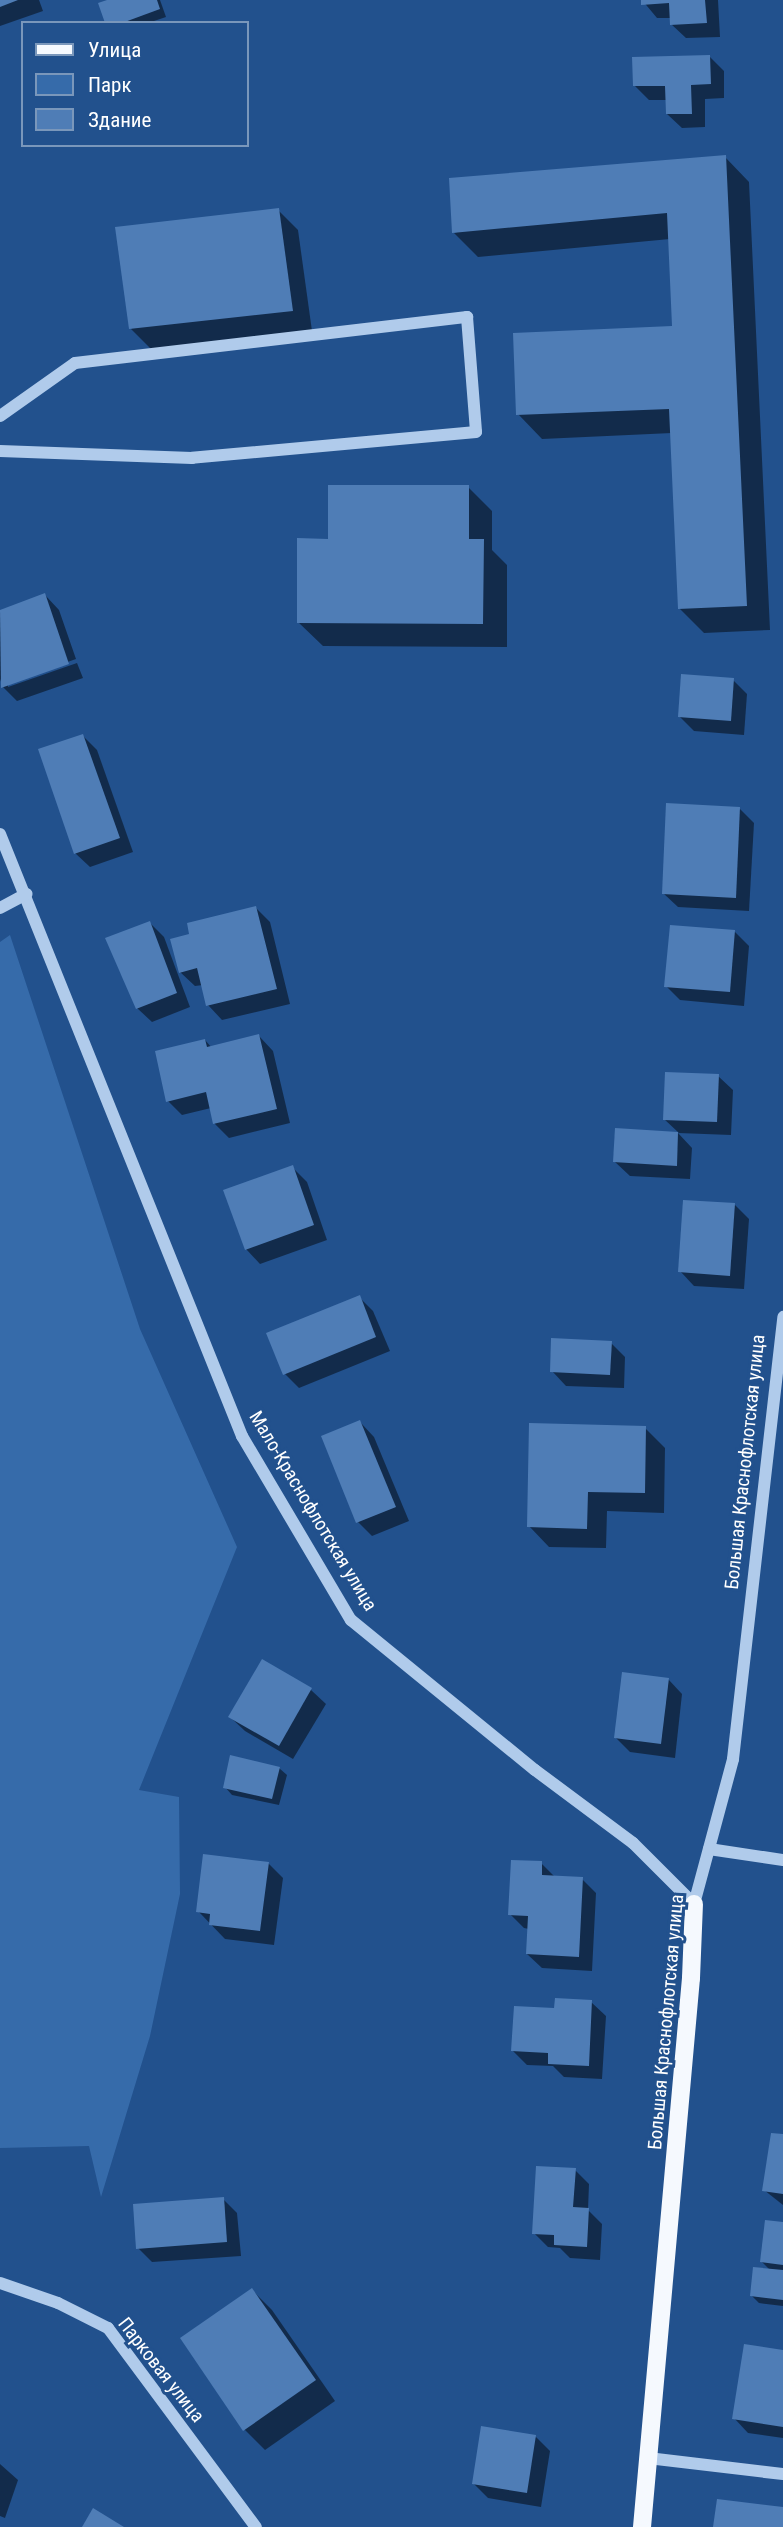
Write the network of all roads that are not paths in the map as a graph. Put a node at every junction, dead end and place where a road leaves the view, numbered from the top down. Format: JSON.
{"nodes":[{"id":1,"x":0,"y":416,"type":"edge"},
{"id":2,"x":0,"y":451,"type":"edge"},
{"id":3,"x":0,"y":834,"type":"edge"},
{"id":4,"x":26,"y":894,"type":"junction"},
{"id":5,"x":0,"y":908,"type":"edge"},
{"id":6,"x":783,"y":1317,"type":"edge"},
{"id":7,"x":709,"y":1849,"type":"junction"},
{"id":8,"x":783,"y":1860,"type":"edge"},
{"id":9,"x":694,"y":1904,"type":"junction"},
{"id":10,"x":0,"y":2283,"type":"edge"},
{"id":11,"x":648,"y":2458,"type":"junction"},
{"id":12,"x":783,"y":2474,"type":"edge"},
{"id":13,"x":256,"y":2527,"type":"edge"},
{"id":14,"x":642,"y":2527,"type":"edge"}],
"edges":[{"from":1,"to":2,"type":"street"},
{"from":3,"to":4,"type":"street","name":"Мало-Краснофлотская улица"},
{"from":4,"to":5,"type":"street"},
{"from":4,"to":9,"type":"street","name":"Мало-Краснофлотская улица"},
{"from":6,"to":7,"type":"street","name":"Большая Краснофлотская улица"},
{"from":7,"to":8,"type":"street"},
{"from":7,"to":9,"type":"street","name":"Большая Краснофлотская улица"},
{"from":9,"to":11,"type":"main road","name":"Большая Краснофлотская улица"},
{"from":10,"to":13,"type":"street","name":"Парковая улица"},
{"from":11,"to":12,"type":"street"},
{"from":11,"to":14,"type":"main road","name":"Большая Краснофлотская улица"}]}
